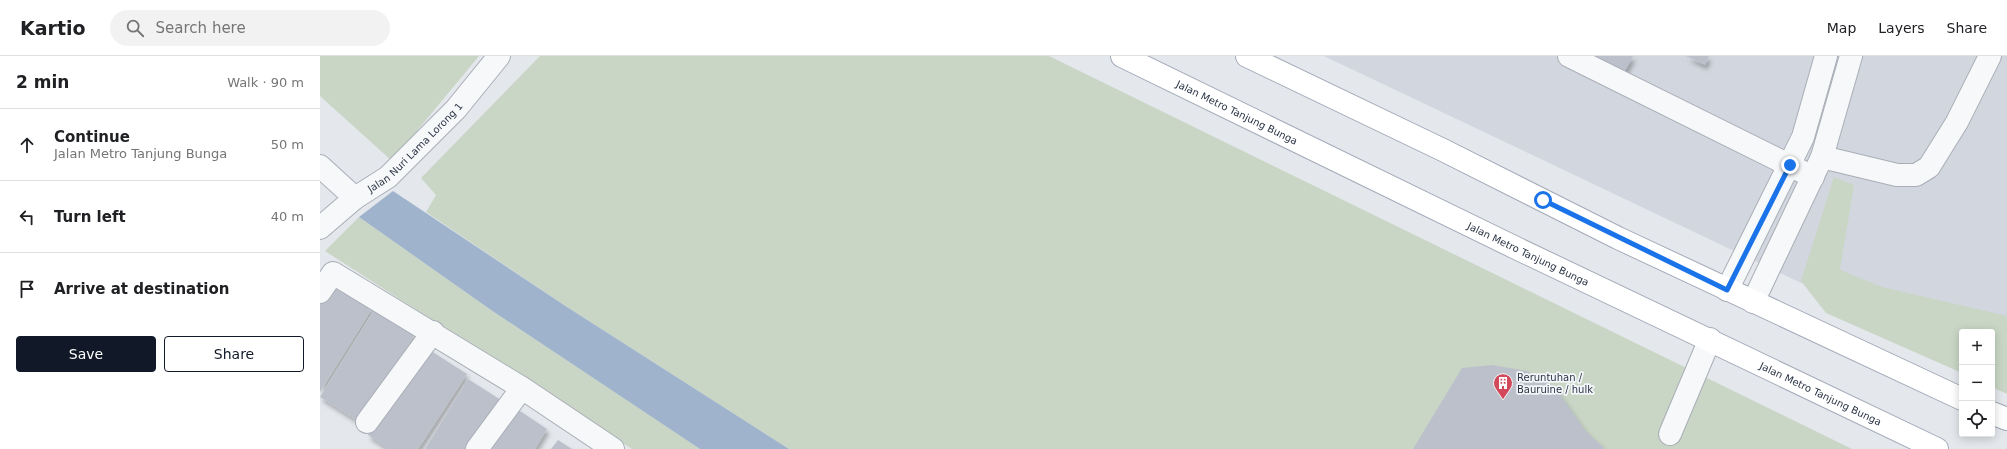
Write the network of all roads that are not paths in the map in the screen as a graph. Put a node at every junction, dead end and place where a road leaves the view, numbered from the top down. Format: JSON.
{"nodes":[{"id":1,"x":499,"y":56,"type":"edge"},
{"id":2,"x":1122,"y":56,"type":"edge"},
{"id":3,"x":1247,"y":56,"type":"edge"},
{"id":4,"x":1569,"y":56,"type":"edge"},
{"id":5,"x":1826,"y":56,"type":"edge"},
{"id":6,"x":1851,"y":56,"type":"edge"},
{"id":7,"x":1990,"y":56,"type":"edge"},
{"id":8,"x":1790,"y":165,"type":"junction"},
{"id":9,"x":320,"y":166,"type":"edge"},
{"id":10,"x":1818,"y":167,"type":"junction"},
{"id":11,"x":355,"y":198,"type":"junction"},
{"id":12,"x":320,"y":228,"type":"edge"},
{"id":13,"x":326,"y":266,"type":"edge"},
{"id":14,"x":1727,"y":290,"type":"junction"},
{"id":15,"x":320,"y":292,"type":"edge"},
{"id":16,"x":1753,"y":302,"type":"junction"},
{"id":17,"x":433,"y":332,"type":"junction"},
{"id":18,"x":1710,"y":339,"type":"junction"},
{"id":19,"x":522,"y":388,"type":"junction"},
{"id":20,"x":1959,"y":398,"type":"edge"},
{"id":21,"x":1995,"y":414,"type":"edge"},
{"id":22,"x":2007,"y":419,"type":"edge"},
{"id":23,"x":367,"y":422,"type":"dead end"},
{"id":24,"x":1670,"y":434,"type":"dead end"},
{"id":25,"x":477,"y":449,"type":"edge"},
{"id":26,"x":613,"y":449,"type":"edge"},
{"id":27,"x":1937,"y":449,"type":"edge"}],
"edges":[{"from":1,"to":11,"type":"street","name":"Jalan Nuri Lama Lorong 1"},
{"from":2,"to":18,"type":"main road","name":"Jalan Metro Tanjung Bunga"},
{"from":3,"to":14,"type":"main road"},
{"from":4,"to":8,"type":"street"},
{"from":5,"to":8,"type":"street"},
{"from":6,"to":10,"type":"street"},
{"from":7,"to":10,"type":"street"},
{"from":8,"to":10,"type":"street"},
{"from":8,"to":14,"type":"street"},
{"from":9,"to":11,"type":"street"},
{"from":10,"to":16,"type":"street"},
{"from":11,"to":12,"type":"street","name":"Jalan Nuri Lama Lorong 1"},
{"from":13,"to":15,"type":"street"},
{"from":13,"to":17,"type":"street"},
{"from":14,"to":16,"type":"main road"},
{"from":16,"to":20,"type":"main road"},
{"from":17,"to":19,"type":"street"},
{"from":17,"to":23,"type":"street"},
{"from":18,"to":24,"type":"street"},
{"from":18,"to":27,"type":"main road","name":"Jalan Metro Tanjung Bunga"},
{"from":19,"to":25,"type":"street"},
{"from":19,"to":26,"type":"street"},
{"from":21,"to":22,"type":"main road"}]}
